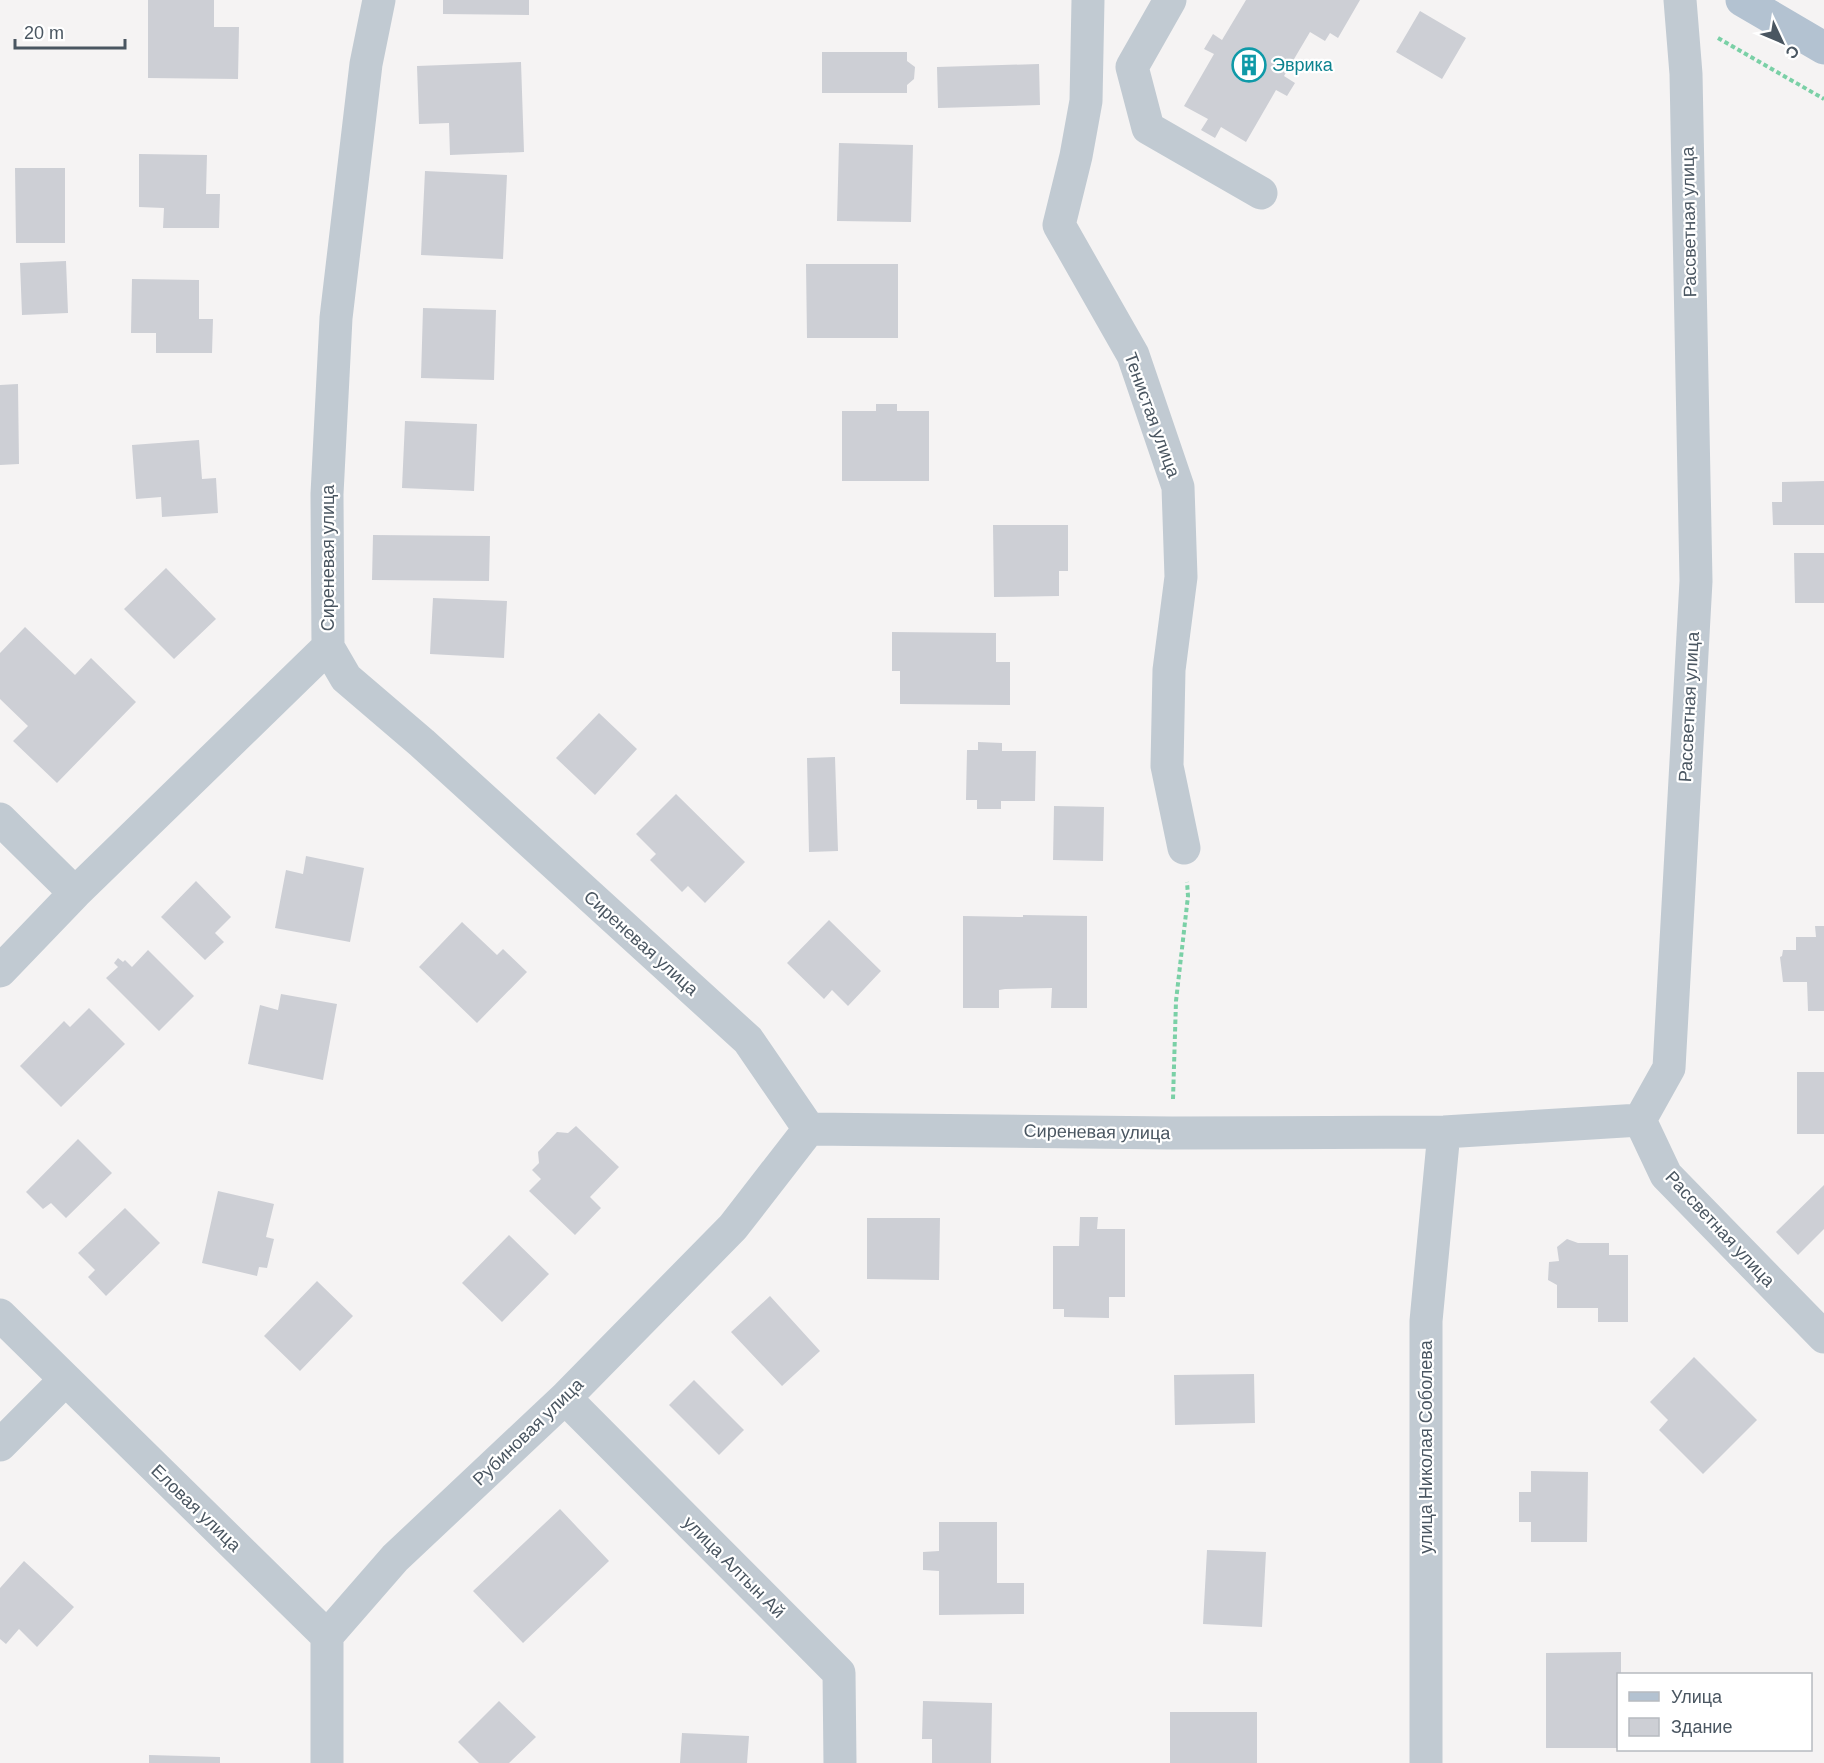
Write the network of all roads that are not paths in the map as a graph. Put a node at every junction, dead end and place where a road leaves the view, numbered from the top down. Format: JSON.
{"nodes":[{"id":1,"x":379,"y":0,"type":"edge"},
{"id":2,"x":1088,"y":0,"type":"edge"},
{"id":3,"x":1170,"y":0,"type":"edge"},
{"id":4,"x":1742,"y":0,"type":"edge"},
{"id":5,"x":1680,"y":8,"type":"edge"},
{"id":6,"x":1824,"y":48,"type":"edge"},
{"id":7,"x":1261,"y":193,"type":"dead end"},
{"id":8,"x":328,"y":647,"type":"junction"},
{"id":9,"x":0,"y":819,"type":"edge"},
{"id":10,"x":1184,"y":848,"type":"road end"},
{"id":11,"x":75,"y":893,"type":"junction"},
{"id":12,"x":0,"y":971,"type":"edge"},
{"id":13,"x":1640,"y":1120,"type":"junction"},
{"id":14,"x":809,"y":1129,"type":"junction"},
{"id":15,"x":1444,"y":1132,"type":"junction"},
{"id":16,"x":0,"y":1315,"type":"edge"},
{"id":17,"x":1824,"y":1337,"type":"edge"},
{"id":18,"x":65,"y":1380,"type":"junction"},
{"id":19,"x":565,"y":1398,"type":"junction"},
{"id":20,"x":0,"y":1445,"type":"edge"},
{"id":21,"x":327,"y":1636,"type":"junction"},
{"id":22,"x":327,"y":1763,"type":"edge"},
{"id":23,"x":840,"y":1763,"type":"edge"},
{"id":24,"x":1426,"y":1763,"type":"edge"}],
"edges":[{"from":1,"to":8,"type":"street","name":"Сиреневая улица"},
{"from":2,"to":10,"type":"street","name":"Тенистая улица"},
{"from":3,"to":7,"type":"street"},
{"from":4,"to":6,"type":"main road"},
{"from":5,"to":13,"type":"street","name":"Рассветная улица"},
{"from":8,"to":11,"type":"street"},
{"from":8,"to":14,"type":"street","name":"Сиреневая улица"},
{"from":9,"to":11,"type":"street"},
{"from":11,"to":12,"type":"street"},
{"from":13,"to":15,"type":"street","name":"Сиреневая улица"},
{"from":13,"to":17,"type":"street","name":"Рассветная улица"},
{"from":14,"to":15,"type":"street","name":"Сиреневая улица"},
{"from":14,"to":19,"type":"street","name":"Рубиновая улица"},
{"from":15,"to":24,"type":"street","name":"улица Николая Соболева"},
{"from":16,"to":18,"type":"street","name":"Еловая улица"},
{"from":18,"to":20,"type":"street"},
{"from":18,"to":21,"type":"street","name":"Еловая улица"},
{"from":19,"to":21,"type":"street","name":"Рубиновая улица"},
{"from":19,"to":23,"type":"street","name":"улица Алтын Ай"},
{"from":21,"to":22,"type":"street"}]}
